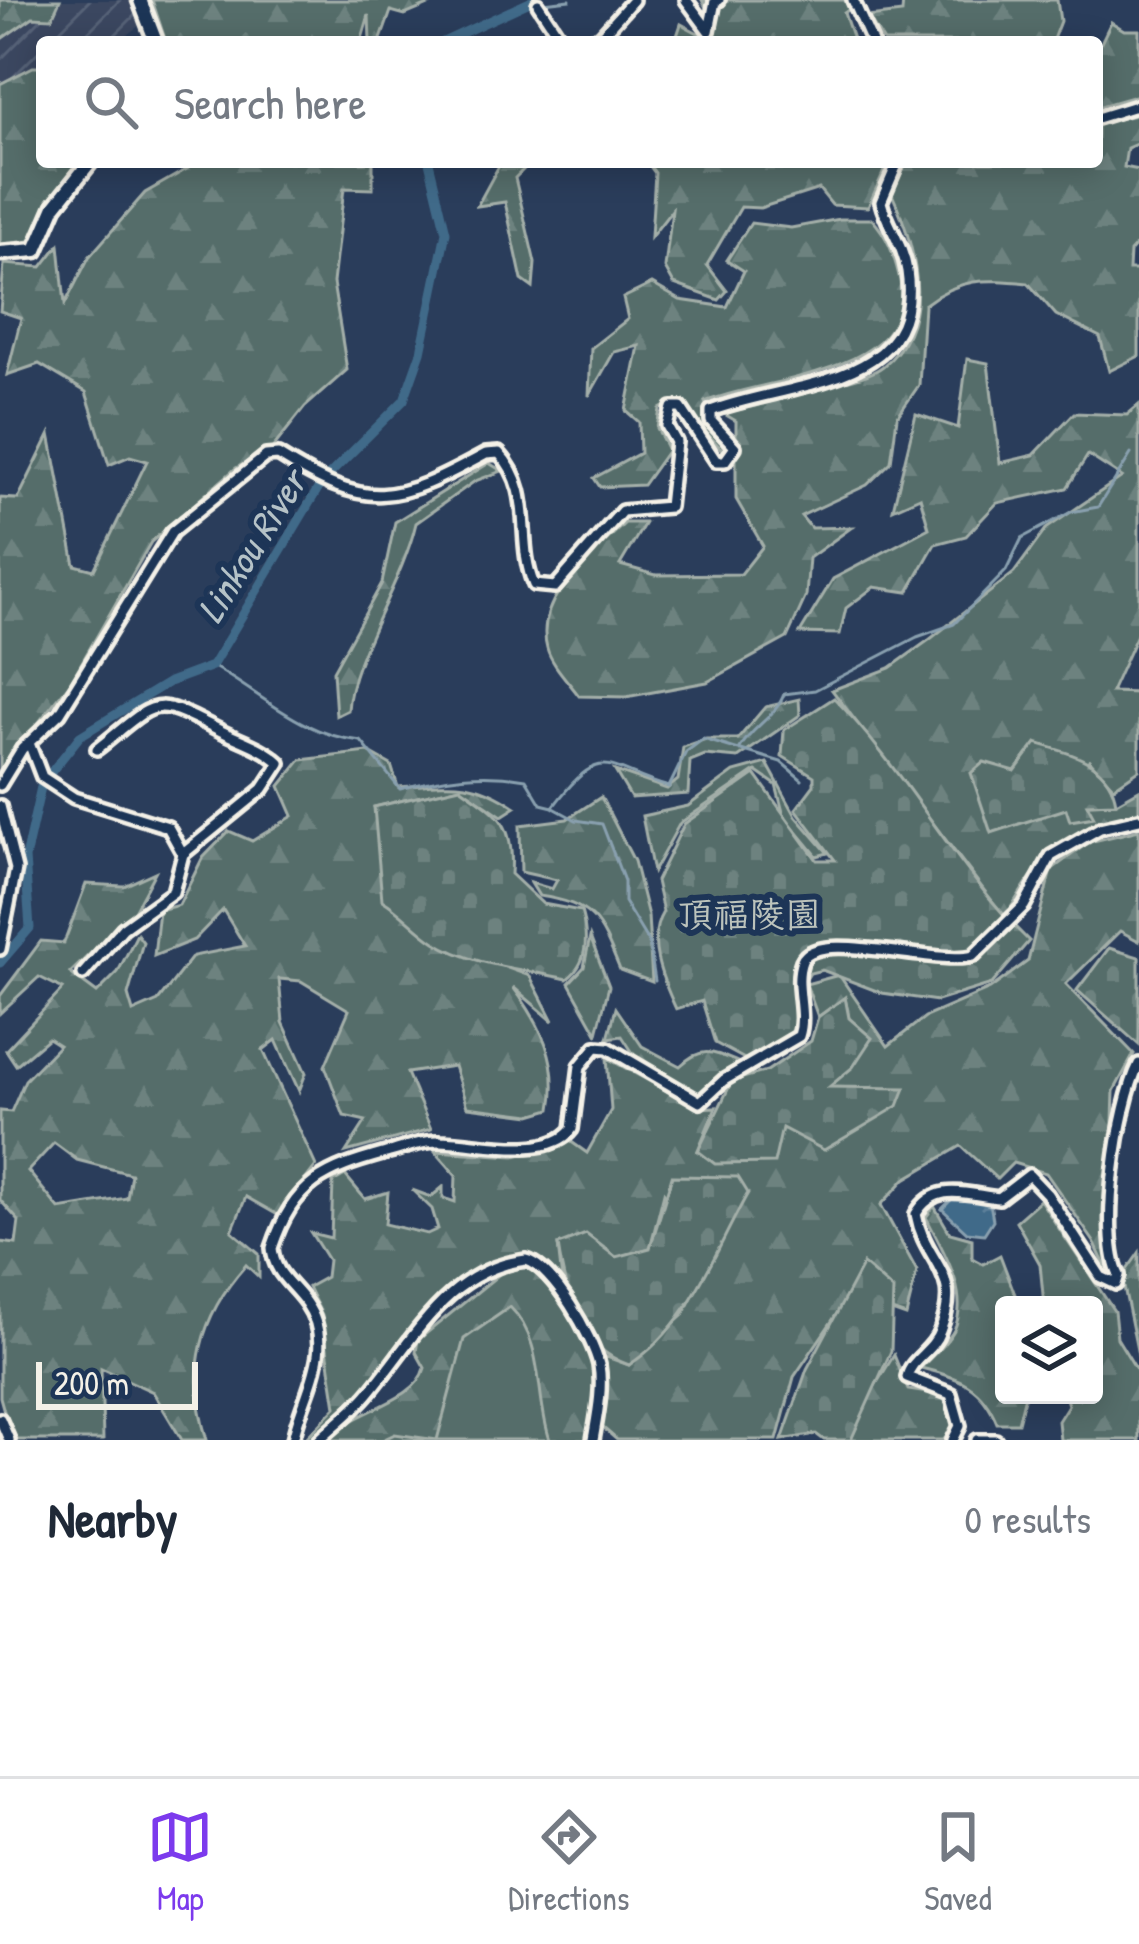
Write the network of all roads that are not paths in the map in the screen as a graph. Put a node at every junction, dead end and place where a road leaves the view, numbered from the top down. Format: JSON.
{"nodes":[{"id":1,"x":140,"y":0,"type":"edge"},
{"id":2,"x":633,"y":0,"type":"edge"},
{"id":3,"x":686,"y":0,"type":"edge"},
{"id":4,"x":719,"y":0,"type":"edge"},
{"id":5,"x":853,"y":0,"type":"edge"},
{"id":6,"x":538,"y":4,"type":"dead end"},
{"id":7,"x":154,"y":36,"type":"edge"},
{"id":8,"x":558,"y":36,"type":"edge"},
{"id":9,"x":601,"y":36,"type":"edge"},
{"id":10,"x":869,"y":36,"type":"edge"},
{"id":11,"x":1139,"y":105,"type":"edge"},
{"id":12,"x":1103,"y":116,"type":"edge"},
{"id":13,"x":85,"y":168,"type":"edge"},
{"id":14,"x":895,"y":168,"type":"edge"},
{"id":15,"x":0,"y":253,"type":"edge"},
{"id":16,"x":29,"y":743,"type":"junction"},
{"id":17,"x":97,"y":749,"type":"dead end"},
{"id":18,"x":0,"y":784,"type":"edge"},
{"id":19,"x":0,"y":806,"type":"edge"},
{"id":20,"x":1139,"y":819,"type":"edge"},
{"id":21,"x":183,"y":854,"type":"junction"},
{"id":22,"x":0,"y":950,"type":"edge"},
{"id":23,"x":83,"y":974,"type":"dead end"},
{"id":24,"x":1139,"y":1064,"type":"edge"},
{"id":25,"x":0,"y":1419,"type":"edge"},
{"id":26,"x":9,"y":1440,"type":"edge"},
{"id":27,"x":293,"y":1440,"type":"edge"},
{"id":28,"x":319,"y":1440,"type":"edge"},
{"id":29,"x":593,"y":1440,"type":"edge"},
{"id":30,"x":953,"y":1440,"type":"edge"},
{"id":31,"x":977,"y":1440,"type":"edge"},
{"id":32,"x":996,"y":1440,"type":"edge"}],
"edges":[{"from":1,"to":7,"type":"main road"},
{"from":2,"to":9,"type":"street"},
{"from":3,"to":4,"type":"street"},
{"from":5,"to":10,"type":"street"},
{"from":6,"to":8,"type":"street"},
{"from":11,"to":12,"type":"street"},
{"from":13,"to":15,"type":"main road"},
{"from":14,"to":16,"type":"street"},
{"from":16,"to":18,"type":"street"},
{"from":16,"to":21,"type":"street"},
{"from":17,"to":21,"type":"street"},
{"from":19,"to":22,"type":"street"},
{"from":20,"to":27,"type":"street"},
{"from":21,"to":23,"type":"street"},
{"from":24,"to":30,"type":"street"},
{"from":25,"to":26,"type":"street"},
{"from":28,"to":29,"type":"street"},
{"from":31,"to":32,"type":"street"}]}
